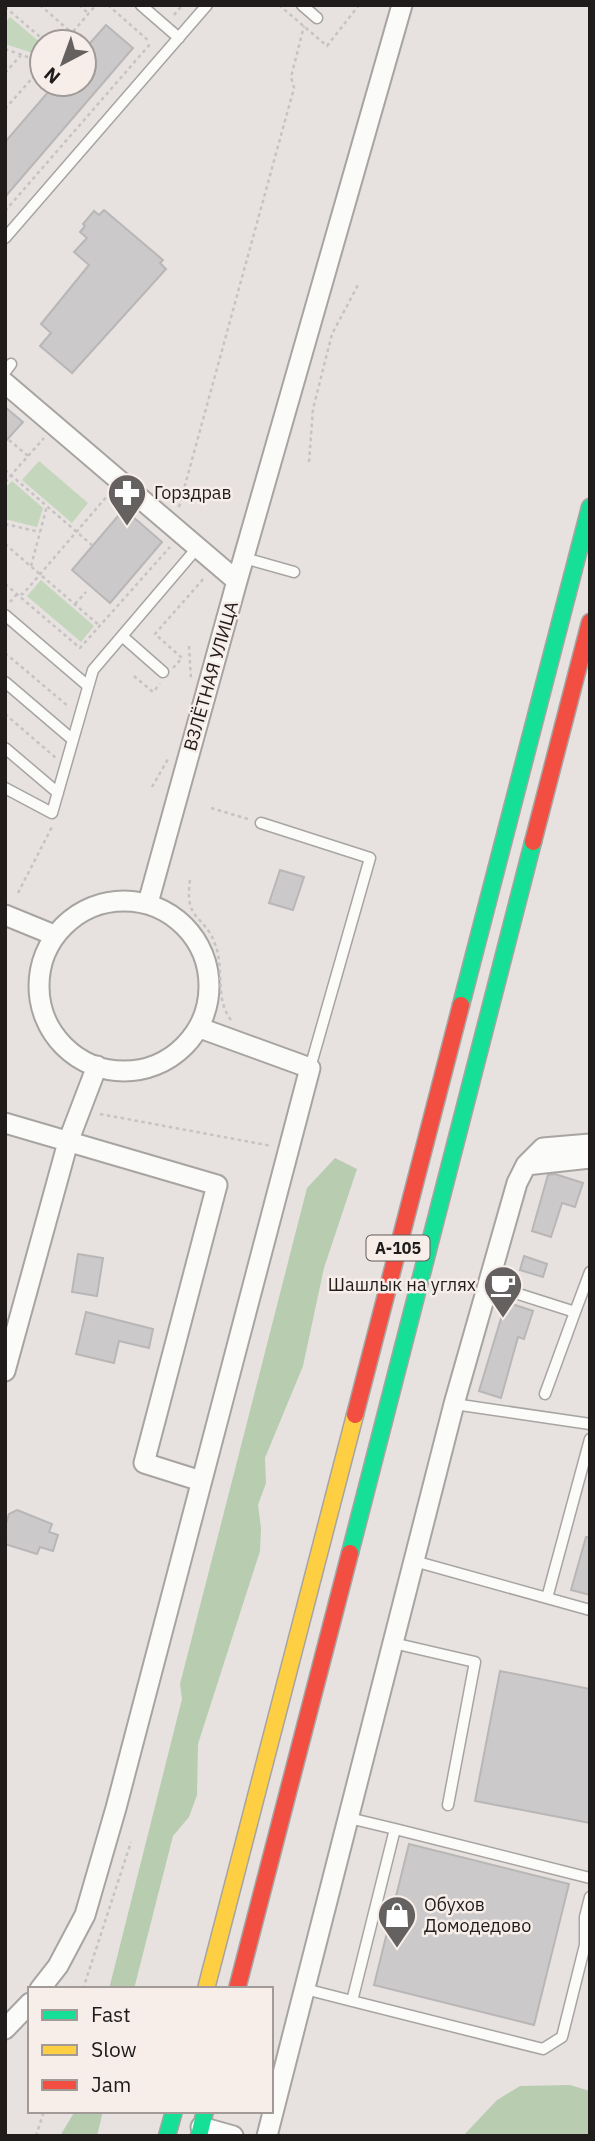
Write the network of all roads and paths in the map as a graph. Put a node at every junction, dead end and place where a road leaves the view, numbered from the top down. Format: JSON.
{"nodes":[{"id":1,"x":40,"y":5,"type":"edge"},
{"id":2,"x":79,"y":5,"type":"edge"},
{"id":3,"x":96,"y":5,"type":"edge"},
{"id":4,"x":108,"y":5,"type":"edge"},
{"id":5,"x":141,"y":5,"type":"edge"},
{"id":6,"x":207,"y":5,"type":"edge"},
{"id":7,"x":302,"y":5,"type":"edge"},
{"id":8,"x":402,"y":5,"type":"edge"},
{"id":9,"x":5,"y":6,"type":"edge"},
{"id":10,"x":89,"y":14,"type":"junction"},
{"id":11,"x":317,"y":18,"type":"dead end"},
{"id":12,"x":304,"y":26,"type":"dead end"},
{"id":13,"x":30,"y":28,"type":"edge"},
{"id":14,"x":66,"y":28,"type":"edge"},
{"id":15,"x":76,"y":28,"type":"edge"},
{"id":16,"x":178,"y":38,"type":"junction"},
{"id":17,"x":151,"y":43,"type":"junction"},
{"id":18,"x":5,"y":49,"type":"edge"},
{"id":19,"x":21,"y":55,"type":"junction"},
{"id":20,"x":164,"y":55,"type":"junction"},
{"id":21,"x":28,"y":57,"type":"edge"},
{"id":22,"x":5,"y":73,"type":"edge"},
{"id":23,"x":28,"y":83,"type":"edge"},
{"id":24,"x":5,"y":109,"type":"edge"},
{"id":25,"x":5,"y":211,"type":"edge"},
{"id":26,"x":5,"y":237,"type":"edge"},
{"id":27,"x":358,"y":285,"type":"dead end"},
{"id":28,"x":7,"y":373,"type":"edge"},
{"id":29,"x":44,"y":438,"type":"dead end"},
{"id":30,"x":9,"y":440,"type":"dead end"},
{"id":31,"x":27,"y":456,"type":"junction"},
{"id":32,"x":309,"y":462,"type":"dead end"},
{"id":33,"x":5,"y":470,"type":"edge"},
{"id":34,"x":11,"y":475,"type":"junction"},
{"id":35,"x":5,"y":482,"type":"edge"},
{"id":36,"x":109,"y":494,"type":"dead end"},
{"id":37,"x":47,"y":506,"type":"junction"},
{"id":38,"x":590,"y":507,"type":"edge"},
{"id":39,"x":5,"y":524,"type":"edge"},
{"id":40,"x":173,"y":527,"type":"junction"},
{"id":41,"x":40,"y":531,"type":"junction"},
{"id":42,"x":76,"y":532,"type":"junction"},
{"id":43,"x":5,"y":544,"type":"edge"},
{"id":44,"x":93,"y":546,"type":"dead end"},
{"id":45,"x":192,"y":555,"type":"junction"},
{"id":46,"x":244,"y":558,"type":"junction"},
{"id":47,"x":31,"y":566,"type":"junction"},
{"id":48,"x":294,"y":572,"type":"dead end"},
{"id":49,"x":40,"y":574,"type":"junction"},
{"id":50,"x":237,"y":581,"type":"junction"},
{"id":51,"x":5,"y":584,"type":"edge"},
{"id":52,"x":86,"y":592,"type":"dead end"},
{"id":53,"x":16,"y":594,"type":"junction"},
{"id":54,"x":75,"y":604,"type":"junction"},
{"id":55,"x":5,"y":607,"type":"edge"},
{"id":56,"x":5,"y":615,"type":"edge"},
{"id":57,"x":590,"y":622,"type":"edge"},
{"id":58,"x":100,"y":626,"type":"junction"},
{"id":59,"x":122,"y":636,"type":"junction"},
{"id":60,"x":189,"y":646,"type":"dead end"},
{"id":61,"x":5,"y":653,"type":"edge"},
{"id":62,"x":165,"y":673,"type":"joint"},
{"id":63,"x":134,"y":676,"type":"dead end"},
{"id":64,"x":5,"y":682,"type":"edge"},
{"id":65,"x":160,"y":683,"type":"dead end"},
{"id":66,"x":88,"y":686,"type":"junction"},
{"id":67,"x":188,"y":690,"type":"dead end"},
{"id":68,"x":72,"y":709,"type":"dead end"},
{"id":69,"x":5,"y":714,"type":"edge"},
{"id":70,"x":73,"y":740,"type":"junction"},
{"id":71,"x":5,"y":748,"type":"edge"},
{"id":72,"x":171,"y":748,"type":"dead end"},
{"id":73,"x":56,"y":758,"type":"dead end"},
{"id":74,"x":152,"y":787,"type":"dead end"},
{"id":75,"x":5,"y":788,"type":"edge"},
{"id":76,"x":58,"y":793,"type":"junction"},
{"id":77,"x":211,"y":808,"type":"dead end"},
{"id":78,"x":261,"y":823,"type":"joint"},
{"id":79,"x":190,"y":880,"type":"dead end"},
{"id":80,"x":148,"y":903,"type":"junction"},
{"id":81,"x":5,"y":915,"type":"edge"},
{"id":82,"x":54,"y":935,"type":"junction"},
{"id":83,"x":200,"y":1028,"type":"junction"},
{"id":84,"x":249,"y":1046,"type":"junction"},
{"id":85,"x":97,"y":1066,"type":"junction"},
{"id":86,"x":310,"y":1068,"type":"junction"},
{"id":87,"x":100,"y":1114,"type":"dead end"},
{"id":88,"x":5,"y":1123,"type":"edge"},
{"id":89,"x":68,"y":1142,"type":"junction"},
{"id":90,"x":590,"y":1144,"type":"edge"},
{"id":91,"x":275,"y":1147,"type":"dead end"},
{"id":92,"x":590,"y":1158,"type":"edge"},
{"id":93,"x":526,"y":1165,"type":"junction"},
{"id":94,"x":590,"y":1272,"type":"edge"},
{"id":95,"x":486,"y":1284,"type":"junction"},
{"id":96,"x":575,"y":1312,"type":"junction"},
{"id":97,"x":5,"y":1371,"type":"edge"},
{"id":98,"x":545,"y":1394,"type":"dead end"},
{"id":99,"x":454,"y":1404,"type":"junction"},
{"id":100,"x":590,"y":1424,"type":"edge"},
{"id":101,"x":590,"y":1439,"type":"edge"},
{"id":102,"x":201,"y":1480,"type":"junction"},
{"id":103,"x":414,"y":1561,"type":"junction"},
{"id":104,"x":547,"y":1598,"type":"junction"},
{"id":105,"x":590,"y":1610,"type":"edge"},
{"id":106,"x":393,"y":1643,"type":"junction"},
{"id":107,"x":448,"y":1805,"type":"dead end"},
{"id":108,"x":349,"y":1818,"type":"junction"},
{"id":109,"x":394,"y":1829,"type":"junction"},
{"id":110,"x":131,"y":1843,"type":"dead end"},
{"id":111,"x":590,"y":1878,"type":"edge"},
{"id":112,"x":590,"y":1897,"type":"edge"},
{"id":113,"x":42,"y":1987,"type":"edge"},
{"id":114,"x":84,"y":1987,"type":"edge"},
{"id":115,"x":207,"y":1987,"type":"edge"},
{"id":116,"x":238,"y":1987,"type":"edge"},
{"id":117,"x":305,"y":1989,"type":"junction"},
{"id":118,"x":352,"y":2001,"type":"junction"},
{"id":119,"x":28,"y":2005,"type":"edge"},
{"id":120,"x":5,"y":2029,"type":"edge"},
{"id":121,"x":43,"y":2113,"type":"edge"},
{"id":122,"x":173,"y":2113,"type":"edge"},
{"id":123,"x":273,"y":2113,"type":"edge"},
{"id":124,"x":273,"y":2113,"type":"edge"},
{"id":125,"x":202,"y":2125,"type":"edge"},
{"id":126,"x":36,"y":2136,"type":"edge"},
{"id":127,"x":167,"y":2136,"type":"edge"},
{"id":128,"x":233,"y":2136,"type":"edge"},
{"id":129,"x":267,"y":2136,"type":"edge"}],
"edges":[{"from":1,"to":14,"type":"path"},
{"from":2,"to":10,"type":"path"},
{"from":3,"to":10,"type":"path"},
{"from":4,"to":17,"type":"path"},
{"from":5,"to":16,"type":"lane"},
{"from":6,"to":16,"type":"lane"},
{"from":7,"to":11,"type":"lane"},
{"from":8,"to":46,"type":"street"},
{"from":9,"to":13,"type":"path"},
{"from":10,"to":15,"type":"path"},
{"from":12,"to":40,"type":"path"},
{"from":16,"to":20,"type":"lane"},
{"from":17,"to":20,"type":"path"},
{"from":17,"to":25,"type":"path"},
{"from":18,"to":19,"type":"path"},
{"from":19,"to":21,"type":"path"},
{"from":19,"to":22,"type":"path"},
{"from":20,"to":26,"type":"lane"},
{"from":23,"to":24,"type":"path"},
{"from":27,"to":32,"type":"path"},
{"from":28,"to":40,"type":"street","name":"ВЗЛЁТНАЯ УЛИЦА"},
{"from":29,"to":31,"type":"path"},
{"from":30,"to":31,"type":"path"},
{"from":31,"to":34,"type":"path"},
{"from":33,"to":34,"type":"path"},
{"from":34,"to":35,"type":"path"},
{"from":34,"to":37,"type":"path"},
{"from":36,"to":42,"type":"path"},
{"from":37,"to":41,"type":"path"},
{"from":37,"to":42,"type":"path"},
{"from":38,"to":115,"type":"highway","number":"А-105"},
{"from":39,"to":41,"type":"path"},
{"from":40,"to":45,"type":"street","name":"ВЗЛЁТНАЯ УЛИЦА"},
{"from":41,"to":47,"type":"path"},
{"from":42,"to":44,"type":"path"},
{"from":42,"to":49,"type":"path"},
{"from":43,"to":47,"type":"path"},
{"from":45,"to":50,"type":"street","name":"ВЗЛЁТНАЯ УЛИЦА"},
{"from":45,"to":58,"type":"path"},
{"from":45,"to":59,"type":"lane"},
{"from":45,"to":62,"type":"path"},
{"from":46,"to":48,"type":"lane"},
{"from":46,"to":50,"type":"street"},
{"from":47,"to":49,"type":"path"},
{"from":49,"to":53,"type":"path"},
{"from":49,"to":54,"type":"path"},
{"from":50,"to":80,"type":"street","name":"ВЗЛЁТНАЯ УЛИЦА"},
{"from":51,"to":53,"type":"path"},
{"from":52,"to":54,"type":"path"},
{"from":53,"to":55,"type":"path"},
{"from":53,"to":58,"type":"path"},
{"from":54,"to":58,"type":"path"},
{"from":56,"to":66,"type":"lane"},
{"from":57,"to":116,"type":"highway","number":"А-105"},
{"from":59,"to":62,"type":"lane"},
{"from":59,"to":66,"type":"lane"},
{"from":60,"to":67,"type":"path"},
{"from":61,"to":68,"type":"path"},
{"from":63,"to":65,"type":"path"},
{"from":64,"to":70,"type":"lane"},
{"from":66,"to":70,"type":"lane"},
{"from":69,"to":73,"type":"path"},
{"from":70,"to":76,"type":"lane"},
{"from":71,"to":76,"type":"lane"},
{"from":72,"to":74,"type":"path"},
{"from":75,"to":76,"type":"lane"},
{"from":77,"to":78,"type":"path"},
{"from":78,"to":86,"type":"lane"},
{"from":79,"to":84,"type":"path"},
{"from":80,"to":82,"type":"street"},
{"from":80,"to":83,"type":"street"},
{"from":81,"to":82,"type":"street"},
{"from":82,"to":85,"type":"street"},
{"from":83,"to":84,"type":"street"},
{"from":83,"to":85,"type":"street"},
{"from":84,"to":86,"type":"street"},
{"from":85,"to":89,"type":"street"},
{"from":86,"to":102,"type":"street"},
{"from":87,"to":91,"type":"path"},
{"from":88,"to":89,"type":"street"},
{"from":89,"to":97,"type":"street"},
{"from":89,"to":102,"type":"street"},
{"from":90,"to":93,"type":"street"},
{"from":92,"to":93,"type":"street"},
{"from":93,"to":95,"type":"street"},
{"from":94,"to":96,"type":"lane"},
{"from":95,"to":96,"type":"lane"},
{"from":95,"to":99,"type":"street"},
{"from":96,"to":98,"type":"lane"},
{"from":99,"to":100,"type":"lane"},
{"from":99,"to":103,"type":"street"},
{"from":101,"to":104,"type":"lane"},
{"from":102,"to":113,"type":"street"},
{"from":103,"to":104,"type":"lane"},
{"from":103,"to":106,"type":"street"},
{"from":104,"to":105,"type":"lane"},
{"from":106,"to":107,"type":"lane"},
{"from":106,"to":108,"type":"street"},
{"from":108,"to":109,"type":"lane"},
{"from":108,"to":117,"type":"street"},
{"from":109,"to":111,"type":"lane"},
{"from":109,"to":118,"type":"lane"},
{"from":110,"to":114,"type":"path"},
{"from":112,"to":118,"type":"lane"},
{"from":117,"to":118,"type":"lane"},
{"from":117,"to":124,"type":"street"},
{"from":119,"to":120,"type":"street"},
{"from":121,"to":126,"type":"path"},
{"from":122,"to":127,"type":"highway"},
{"from":123,"to":129,"type":"street"},
{"from":125,"to":128,"type":"street"}]}
